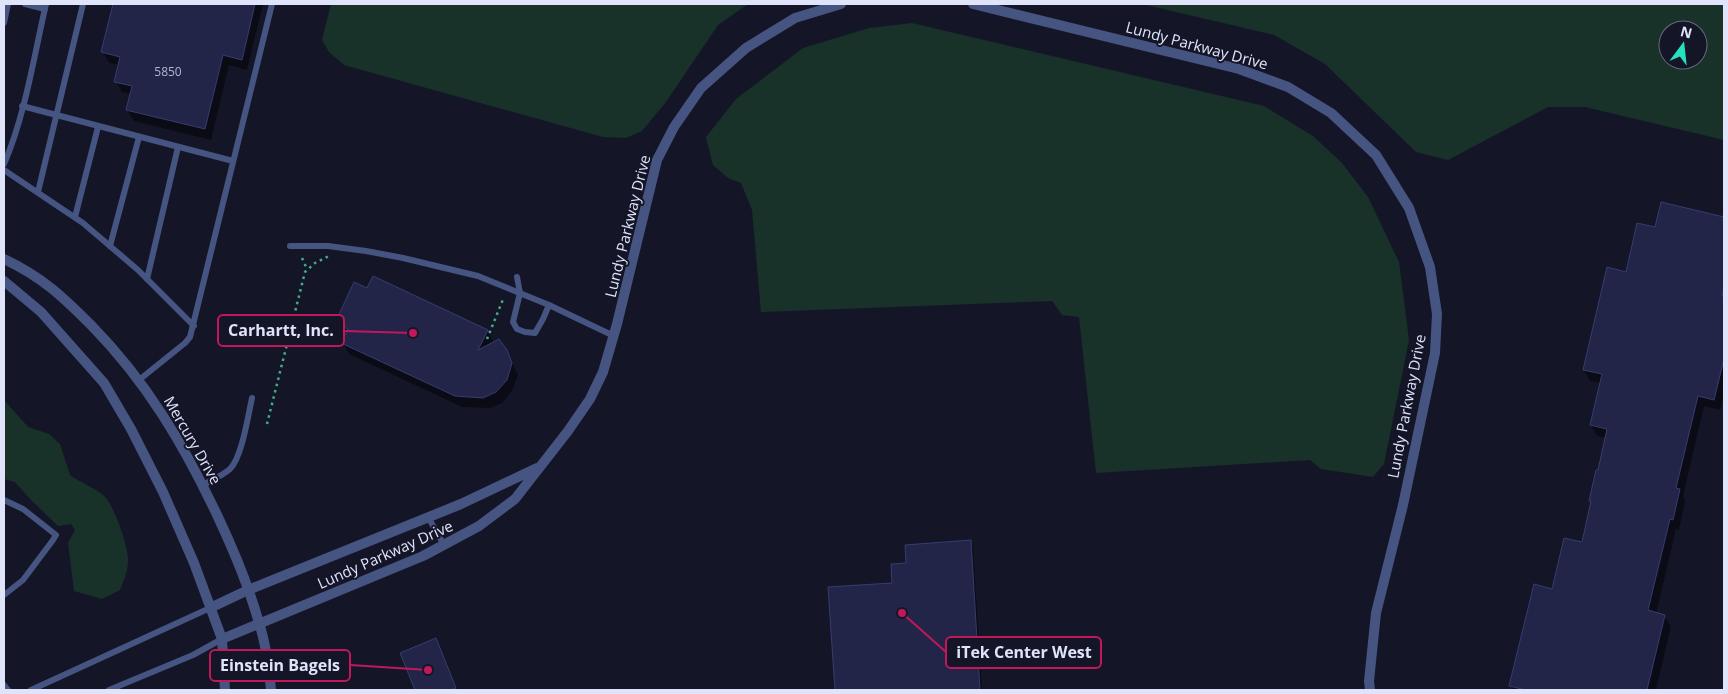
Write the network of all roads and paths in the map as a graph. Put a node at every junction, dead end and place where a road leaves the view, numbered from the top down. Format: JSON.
{"nodes":[{"id":1,"x":8,"y":4,"type":"edge"},
{"id":2,"x":25,"y":4,"type":"edge"},
{"id":3,"x":83,"y":4,"type":"edge"},
{"id":4,"x":272,"y":4,"type":"edge"},
{"id":5,"x":841,"y":4,"type":"edge"},
{"id":6,"x":973,"y":4,"type":"edge"},
{"id":7,"x":46,"y":6,"type":"edge"},
{"id":8,"x":4,"y":23,"type":"edge"},
{"id":9,"x":22,"y":106,"type":"junction"},
{"id":10,"x":56,"y":116,"type":"junction"},
{"id":11,"x":98,"y":126,"type":"junction"},
{"id":12,"x":138,"y":137,"type":"junction"},
{"id":13,"x":178,"y":147,"type":"junction"},
{"id":14,"x":233,"y":161,"type":"junction"},
{"id":15,"x":4,"y":164,"type":"edge"},
{"id":16,"x":4,"y":170,"type":"edge"},
{"id":17,"x":38,"y":192,"type":"junction"},
{"id":18,"x":75,"y":217,"type":"junction"},
{"id":19,"x":110,"y":246,"type":"junction"},
{"id":20,"x":290,"y":246,"type":"dead end"},
{"id":21,"x":336,"y":257,"type":"dead end"},
{"id":22,"x":302,"y":258,"type":"dead end"},
{"id":23,"x":4,"y":259,"type":"edge"},
{"id":24,"x":307,"y":269,"type":"junction"},
{"id":25,"x":517,"y":277,"type":"dead end"},
{"id":26,"x":147,"y":279,"type":"junction"},
{"id":27,"x":4,"y":282,"type":"edge"},
{"id":28,"x":520,"y":293,"type":"junction"},
{"id":29,"x":499,"y":294,"type":"dead end"},
{"id":30,"x":549,"y":305,"type":"junction"},
{"id":31,"x":194,"y":326,"type":"junction"},
{"id":32,"x":614,"y":336,"type":"junction"},
{"id":33,"x":487,"y":339,"type":"dead end"},
{"id":34,"x":139,"y":380,"type":"junction"},
{"id":35,"x":252,"y":398,"type":"dead end"},
{"id":36,"x":267,"y":424,"type":"dead end"},
{"id":37,"x":540,"y":466,"type":"junction"},
{"id":38,"x":203,"y":485,"type":"junction"},
{"id":39,"x":4,"y":500,"type":"edge"},
{"id":40,"x":428,"y":517,"type":"junction"},
{"id":41,"x":444,"y":545,"type":"junction"},
{"id":42,"x":248,"y":590,"type":"junction"},
{"id":43,"x":4,"y":595,"type":"edge"},
{"id":44,"x":210,"y":608,"type":"junction"},
{"id":45,"x":260,"y":624,"type":"junction"},
{"id":46,"x":222,"y":639,"type":"junction"},
{"id":47,"x":4,"y":685,"type":"edge"},
{"id":48,"x":8,"y":690,"type":"edge"},
{"id":49,"x":31,"y":690,"type":"edge"},
{"id":50,"x":109,"y":690,"type":"edge"},
{"id":51,"x":225,"y":690,"type":"edge"},
{"id":52,"x":270,"y":690,"type":"edge"},
{"id":53,"x":1370,"y":690,"type":"edge"}],
"edges":[{"from":1,"to":8,"type":"lane"},
{"from":2,"to":7,"type":"lane"},
{"from":3,"to":10,"type":"lane"},
{"from":4,"to":14,"type":"lane"},
{"from":5,"to":32,"type":"street","name":"Lundy Parkway Drive"},
{"from":6,"to":53,"type":"street","name":"Lundy Parkway Drive"},
{"from":7,"to":9,"type":"lane"},
{"from":9,"to":10,"type":"lane"},
{"from":9,"to":15,"type":"lane"},
{"from":10,"to":11,"type":"lane"},
{"from":10,"to":17,"type":"lane"},
{"from":11,"to":12,"type":"lane"},
{"from":11,"to":18,"type":"lane"},
{"from":12,"to":13,"type":"lane"},
{"from":12,"to":19,"type":"lane"},
{"from":13,"to":14,"type":"lane"},
{"from":13,"to":26,"type":"lane"},
{"from":14,"to":31,"type":"lane"},
{"from":16,"to":17,"type":"lane"},
{"from":17,"to":18,"type":"lane"},
{"from":18,"to":19,"type":"lane"},
{"from":19,"to":26,"type":"lane"},
{"from":20,"to":28,"type":"lane"},
{"from":21,"to":24,"type":"path"},
{"from":22,"to":24,"type":"path"},
{"from":23,"to":34,"type":"street","name":"Mercury Drive"},
{"from":24,"to":36,"type":"path"},
{"from":25,"to":28,"type":"lane"},
{"from":26,"to":31,"type":"lane"},
{"from":27,"to":44,"type":"street"},
{"from":28,"to":30,"type":"lane"},
{"from":28,"to":30,"type":"lane"},
{"from":29,"to":33,"type":"path"},
{"from":30,"to":32,"type":"lane"},
{"from":31,"to":34,"type":"lane"},
{"from":32,"to":37,"type":"street","name":"Lundy Parkway Drive"},
{"from":34,"to":38,"type":"street","name":"Mercury Drive"},
{"from":35,"to":38,"type":"lane"},
{"from":37,"to":40,"type":"street","name":"Lundy Parkway Drive"},
{"from":37,"to":41,"type":"street","name":"Lundy Parkway Drive"},
{"from":38,"to":42,"type":"street","name":"Mercury Drive"},
{"from":39,"to":43,"type":"lane"},
{"from":40,"to":41,"type":"lane"},
{"from":40,"to":42,"type":"street","name":"Lundy Parkway Drive"},
{"from":41,"to":45,"type":"street","name":"Lundy Parkway Drive"},
{"from":42,"to":44,"type":"street","name":"Lundy Parkway Drive"},
{"from":42,"to":45,"type":"street","name":"Mercury Drive"},
{"from":44,"to":46,"type":"street"},
{"from":44,"to":49,"type":"lane"},
{"from":45,"to":46,"type":"street","name":"Lundy Parkway Drive"},
{"from":45,"to":52,"type":"street","name":"Mercury Drive"},
{"from":46,"to":50,"type":"lane"},
{"from":46,"to":51,"type":"street"},
{"from":47,"to":48,"type":"lane"}]}
